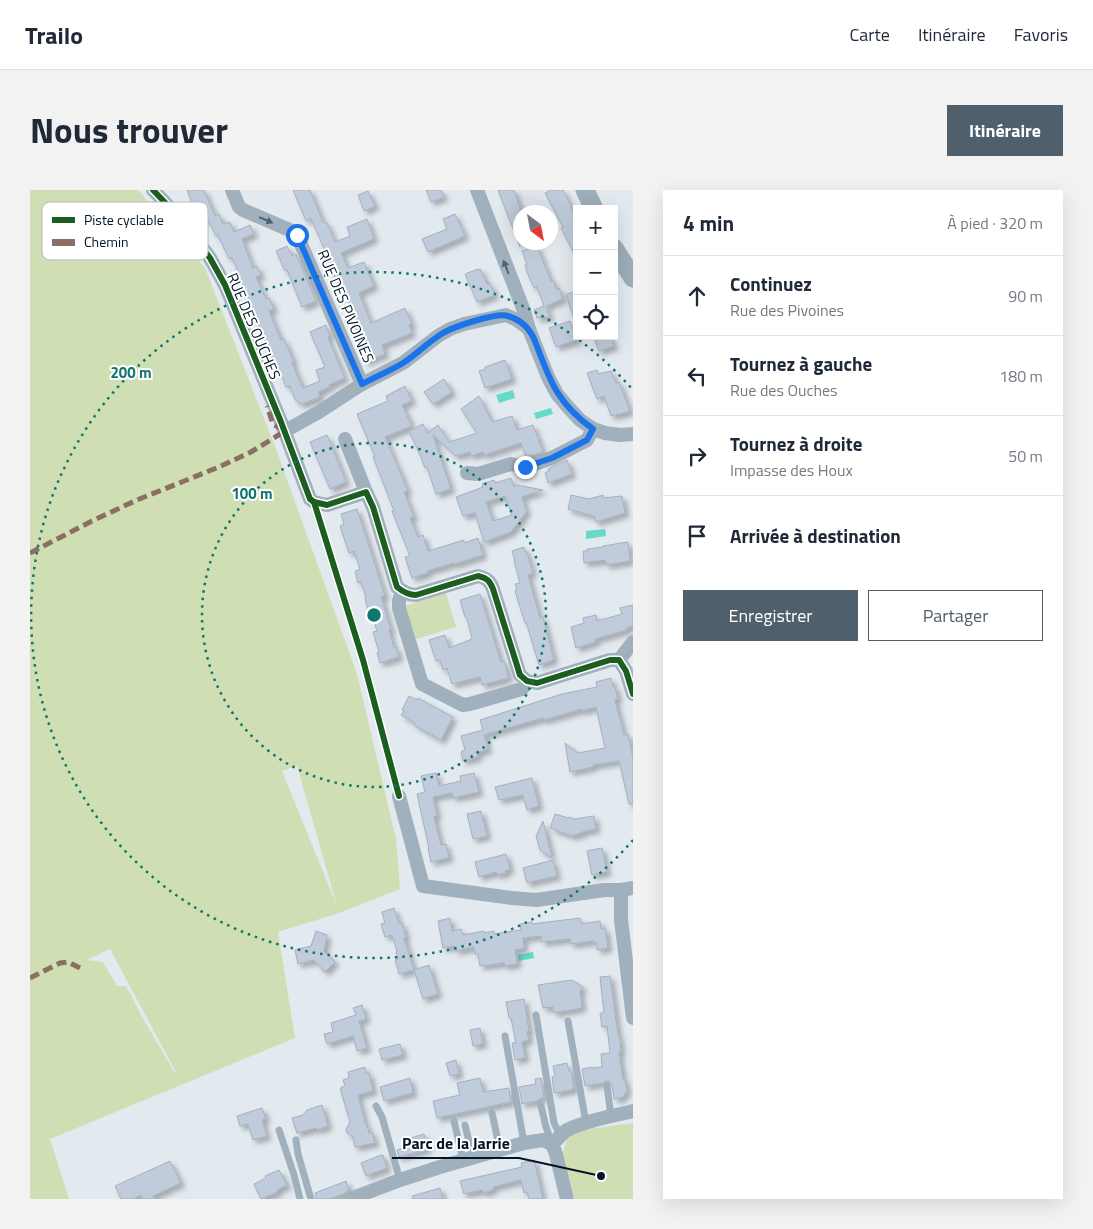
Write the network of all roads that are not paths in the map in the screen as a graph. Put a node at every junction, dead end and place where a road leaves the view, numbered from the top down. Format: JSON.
{"nodes":[{"id":1,"x":153,"y":190,"type":"edge"},
{"id":2,"x":232,"y":190,"type":"edge"},
{"id":3,"x":477,"y":190,"type":"edge"},
{"id":4,"x":584,"y":190,"type":"edge"},
{"id":5,"x":164,"y":202,"type":"edge"},
{"id":6,"x":592,"y":205,"type":"edge"},
{"id":7,"x":615,"y":250,"type":"edge"},
{"id":8,"x":208,"y":255,"type":"edge"},
{"id":9,"x":633,"y":278,"type":"edge"},
{"id":10,"x":519,"y":301,"type":"junction"},
{"id":11,"x":508,"y":316,"type":"junction"},
{"id":12,"x":529,"y":329,"type":"junction"},
{"id":13,"x":362,"y":384,"type":"junction"},
{"id":14,"x":593,"y":429,"type":"junction"},
{"id":15,"x":285,"y":431,"type":"junction"},
{"id":16,"x":633,"y":434,"type":"edge"},
{"id":17,"x":345,"y":439,"type":"dead end"},
{"id":18,"x":467,"y":472,"type":"dead end"},
{"id":19,"x":366,"y":492,"type":"junction"},
{"id":20,"x":402,"y":591,"type":"junction"},
{"id":21,"x":633,"y":642,"type":"edge"},
{"id":22,"x":619,"y":660,"type":"junction"},
{"id":23,"x":527,"y":681,"type":"junction"},
{"id":24,"x":633,"y":694,"type":"edge"},
{"id":25,"x":399,"y":796,"type":"dead end"},
{"id":26,"x":627,"y":889,"type":"edge"},
{"id":27,"x":536,"y":1015,"type":"dead end"},
{"id":28,"x":633,"y":1018,"type":"edge"},
{"id":29,"x":568,"y":1021,"type":"dead end"},
{"id":30,"x":505,"y":1036,"type":"dead end"},
{"id":31,"x":607,"y":1086,"type":"dead end"},
{"id":32,"x":376,"y":1106,"type":"dead end"},
{"id":33,"x":541,"y":1106,"type":"dead end"},
{"id":34,"x":633,"y":1112,"type":"edge"},
{"id":35,"x":492,"y":1113,"type":"dead end"},
{"id":36,"x":611,"y":1116,"type":"junction"},
{"id":37,"x":454,"y":1121,"type":"dead end"},
{"id":38,"x":586,"y":1123,"type":"junction"},
{"id":39,"x":465,"y":1125,"type":"dead end"},
{"id":40,"x":278,"y":1130,"type":"dead end"},
{"id":41,"x":296,"y":1140,"type":"dead end"},
{"id":42,"x":556,"y":1140,"type":"junction"},
{"id":43,"x":524,"y":1143,"type":"junction"},
{"id":44,"x":500,"y":1150,"type":"junction"},
{"id":45,"x":468,"y":1159,"type":"junction"},
{"id":46,"x":400,"y":1180,"type":"junction"},
{"id":47,"x":300,"y":1199,"type":"edge"},
{"id":48,"x":311,"y":1199,"type":"edge"},
{"id":49,"x":350,"y":1199,"type":"edge"},
{"id":50,"x":566,"y":1199,"type":"edge"}],
"edges":[{"from":1,"to":5,"type":"street","name":"RUE DES OUCHES"},
{"from":2,"to":13,"type":"street","name":"RUE DES PIVOINES","one_way":true},
{"from":10,"to":3,"type":"street","one_way":true},
{"from":4,"to":6,"type":"main road"},
{"from":7,"to":9,"type":"main road"},
{"from":8,"to":15,"type":"street","name":"RUE DES OUCHES"},
{"from":10,"to":11,"type":"street"},
{"from":10,"to":12,"type":"street"},
{"from":11,"to":12,"type":"street"},
{"from":11,"to":13,"type":"street"},
{"from":12,"to":14,"type":"street"},
{"from":13,"to":15,"type":"street"},
{"from":14,"to":16,"type":"street"},
{"from":14,"to":18,"type":"street"},
{"from":15,"to":19,"type":"street","name":"RUE DES OUCHES"},
{"from":17,"to":19,"type":"street"},
{"from":19,"to":20,"type":"street"},
{"from":20,"to":23,"type":"street"},
{"from":20,"to":23,"type":"street"},
{"from":21,"to":22,"type":"street"},
{"from":22,"to":23,"type":"street"},
{"from":22,"to":24,"type":"street"},
{"from":25,"to":26,"type":"street"},
{"from":26,"to":28,"type":"street"},
{"from":27,"to":42,"type":"lane"},
{"from":29,"to":38,"type":"lane"},
{"from":30,"to":43,"type":"lane"},
{"from":31,"to":36,"type":"lane"},
{"from":32,"to":46,"type":"lane"},
{"from":33,"to":42,"type":"lane"},
{"from":34,"to":36,"type":"street"},
{"from":35,"to":44,"type":"lane"},
{"from":36,"to":38,"type":"street"},
{"from":37,"to":45,"type":"lane"},
{"from":38,"to":42,"type":"street"},
{"from":39,"to":45,"type":"lane"},
{"from":40,"to":47,"type":"lane"},
{"from":41,"to":48,"type":"lane"},
{"from":42,"to":43,"type":"street"},
{"from":42,"to":50,"type":"street"},
{"from":43,"to":44,"type":"street"},
{"from":44,"to":45,"type":"street"},
{"from":45,"to":46,"type":"street"},
{"from":46,"to":49,"type":"street"}]}
